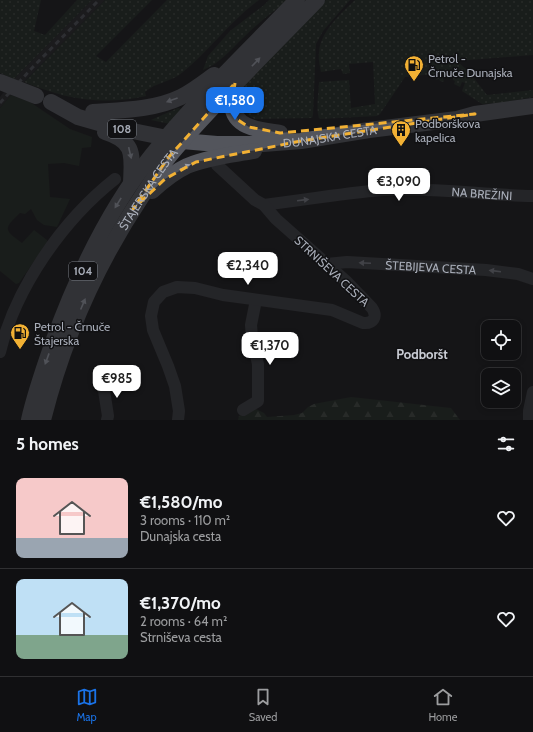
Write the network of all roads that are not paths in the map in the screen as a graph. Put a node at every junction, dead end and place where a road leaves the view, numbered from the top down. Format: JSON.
{"nodes":[{"id":1,"x":297,"y":0,"type":"edge"},
{"id":2,"x":317,"y":0,"type":"edge"},
{"id":3,"x":251,"y":48,"type":"junction"},
{"id":4,"x":0,"y":82,"type":"edge"},
{"id":5,"x":236,"y":83,"type":"junction"},
{"id":6,"x":533,"y":106,"type":"edge"},
{"id":7,"x":475,"y":114,"type":"junction"},
{"id":8,"x":86,"y":115,"type":"junction"},
{"id":9,"x":280,"y":133,"type":"junction"},
{"id":10,"x":178,"y":135,"type":"junction"},
{"id":11,"x":301,"y":141,"type":"junction"},
{"id":12,"x":217,"y":165,"type":"dead end"},
{"id":13,"x":115,"y":179,"type":"dead end"},
{"id":14,"x":131,"y":183,"type":"junction"},
{"id":15,"x":533,"y":196,"type":"edge"},
{"id":16,"x":264,"y":205,"type":"junction"},
{"id":17,"x":133,"y":209,"type":"junction"},
{"id":18,"x":327,"y":264,"type":"junction"},
{"id":19,"x":533,"y":279,"type":"edge"},
{"id":20,"x":256,"y":300,"type":"junction"},
{"id":21,"x":0,"y":352,"type":"edge"},
{"id":22,"x":104,"y":373,"type":"dead end"},
{"id":23,"x":533,"y":392,"type":"edge"},
{"id":24,"x":242,"y":410,"type":"dead end"},
{"id":25,"x":29,"y":420,"type":"edge"},
{"id":26,"x":43,"y":420,"type":"edge"},
{"id":27,"x":107,"y":420,"type":"edge"},
{"id":28,"x":178,"y":420,"type":"edge"},
{"id":29,"x":530,"y":420,"type":"edge"}],
"edges":[{"from":1,"to":3,"type":"main road","name":"ŠTAJERSKA CESTA","number":"104"},
{"from":5,"to":2,"type":"main road","name":"ŠTAJERSKA CESTA","number":"104","one_way":true},
{"from":3,"to":8,"type":"main road","one_way":true},
{"from":3,"to":10,"type":"main road","name":"ŠTAJERSKA CESTA","number":"104"},
{"from":4,"to":8,"type":"main road","bridge":true},
{"from":5,"to":9,"type":"main road"},
{"from":5,"to":10,"type":"main road","name":"ŠTAJERSKA CESTA","number":"104"},
{"from":6,"to":7,"type":"main road","name":"DUNAJSKA CESTA"},
{"from":7,"to":9,"type":"main road","name":"DUNAJSKA CESTA"},
{"from":7,"to":11,"type":"main road","name":"DUNAJSKA CESTA"},
{"from":8,"to":10,"type":"main road"},
{"from":8,"to":14,"type":"main road","one_way":true},
{"from":9,"to":10,"type":"main road","name":"DUNAJSKA CESTA"},
{"from":10,"to":11,"type":"main road","name":"DUNAJSKA CESTA"},
{"from":10,"to":14,"type":"main road","name":"ŠTAJERSKA CESTA","number":"104"},
{"from":10,"to":17,"type":"main road","name":"ŠTAJERSKA CESTA","number":"104"},
{"from":17,"to":11,"type":"main road","one_way":true},
{"from":12,"to":16,"type":"street","name":"STRNIŠEVA CESTA"},
{"from":13,"to":21,"type":"street"},
{"from":14,"to":25,"type":"main road","name":"ŠTAJERSKA CESTA","number":"104","one_way":true},
{"from":16,"to":15,"type":"street","name":"NA BREŽINI","one_way":true},
{"from":16,"to":18,"type":"street","name":"STRNIŠEVA CESTA"},
{"from":26,"to":17,"type":"main road","name":"ŠTAJERSKA CESTA","number":"104","one_way":true},
{"from":19,"to":18,"type":"street","name":"ŠTEBIJEVA CESTA","one_way":true},
{"from":18,"to":20,"type":"street","name":"STRNIŠEVA CESTA"},
{"from":20,"to":24,"type":"street"},
{"from":20,"to":28,"type":"street","name":"STRNIŠEVA CESTA"},
{"from":22,"to":27,"type":"street"},
{"from":23,"to":29,"type":"street"}]}
